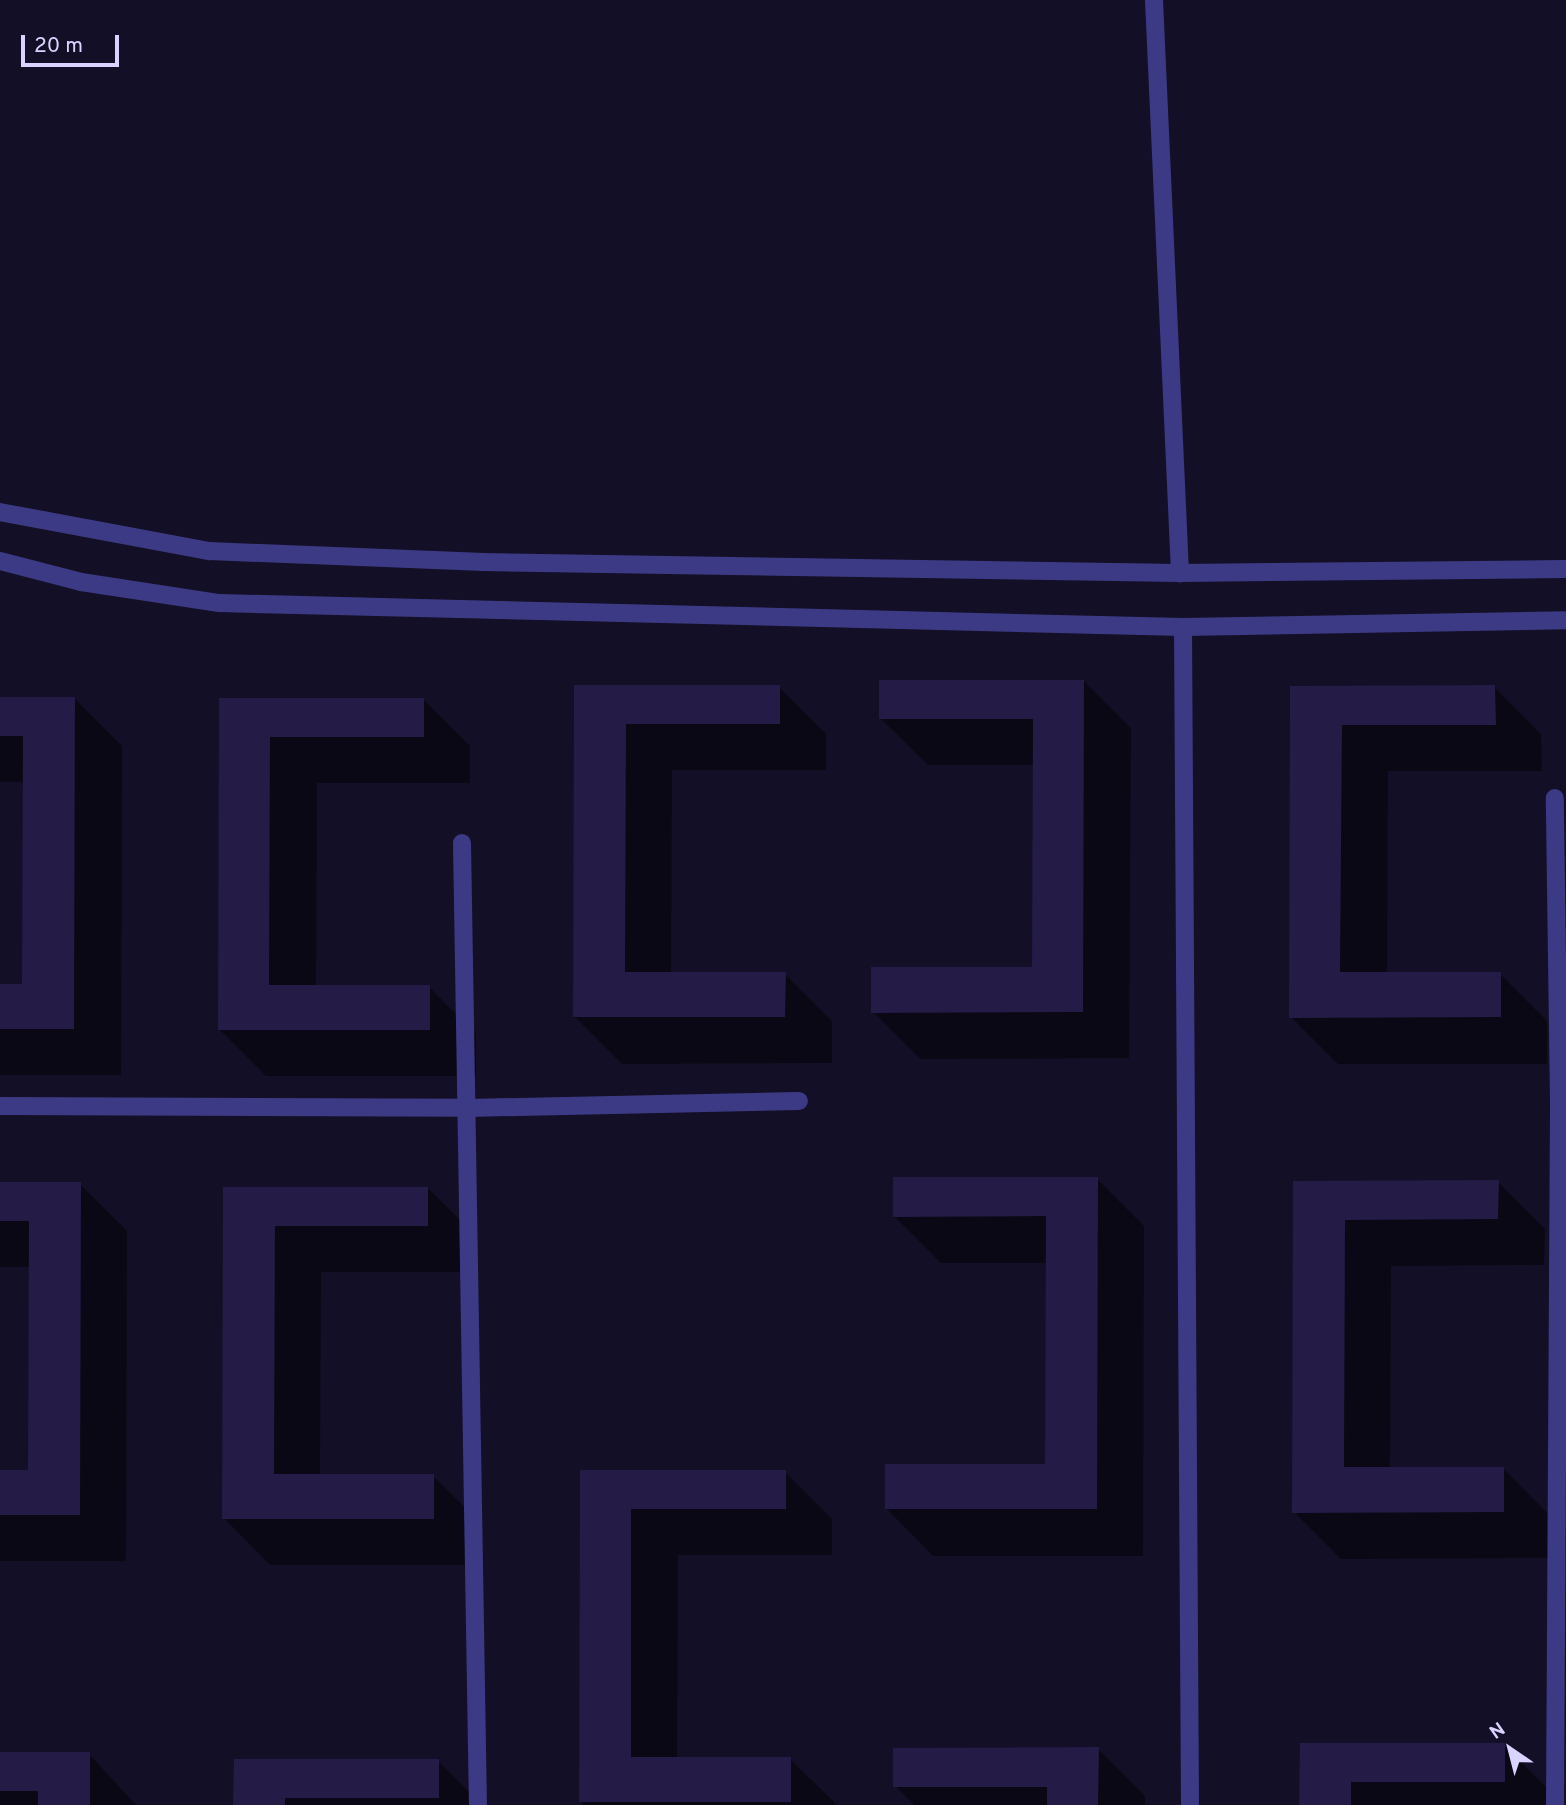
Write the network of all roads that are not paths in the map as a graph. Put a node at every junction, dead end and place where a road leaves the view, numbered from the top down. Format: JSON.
{"nodes":[{"id":1,"x":1154,"y":0,"type":"edge"},
{"id":2,"x":0,"y":512,"type":"edge"},
{"id":3,"x":0,"y":561,"type":"edge"},
{"id":4,"x":1566,"y":569,"type":"edge"},
{"id":5,"x":1181,"y":573,"type":"junction"},
{"id":6,"x":1566,"y":620,"type":"edge"},
{"id":7,"x":1183,"y":627,"type":"junction"},
{"id":8,"x":1555,"y":798,"type":"dead end"},
{"id":9,"x":462,"y":843,"type":"dead end"},
{"id":10,"x":799,"y":1101,"type":"dead end"},
{"id":11,"x":1562,"y":1101,"type":"edge"},
{"id":12,"x":0,"y":1106,"type":"edge"},
{"id":13,"x":467,"y":1108,"type":"junction"},
{"id":14,"x":478,"y":1805,"type":"edge"},
{"id":15,"x":1191,"y":1805,"type":"edge"},
{"id":16,"x":1555,"y":1805,"type":"edge"}],
"edges":[{"from":1,"to":5,"type":"street"},
{"from":2,"to":5,"type":"street"},
{"from":3,"to":7,"type":"street"},
{"from":4,"to":5,"type":"street"},
{"from":6,"to":7,"type":"street"},
{"from":7,"to":15,"type":"street"},
{"from":8,"to":11,"type":"street"},
{"from":9,"to":13,"type":"street"},
{"from":10,"to":13,"type":"street"},
{"from":11,"to":16,"type":"street"},
{"from":12,"to":13,"type":"street"},
{"from":13,"to":14,"type":"street"}]}
